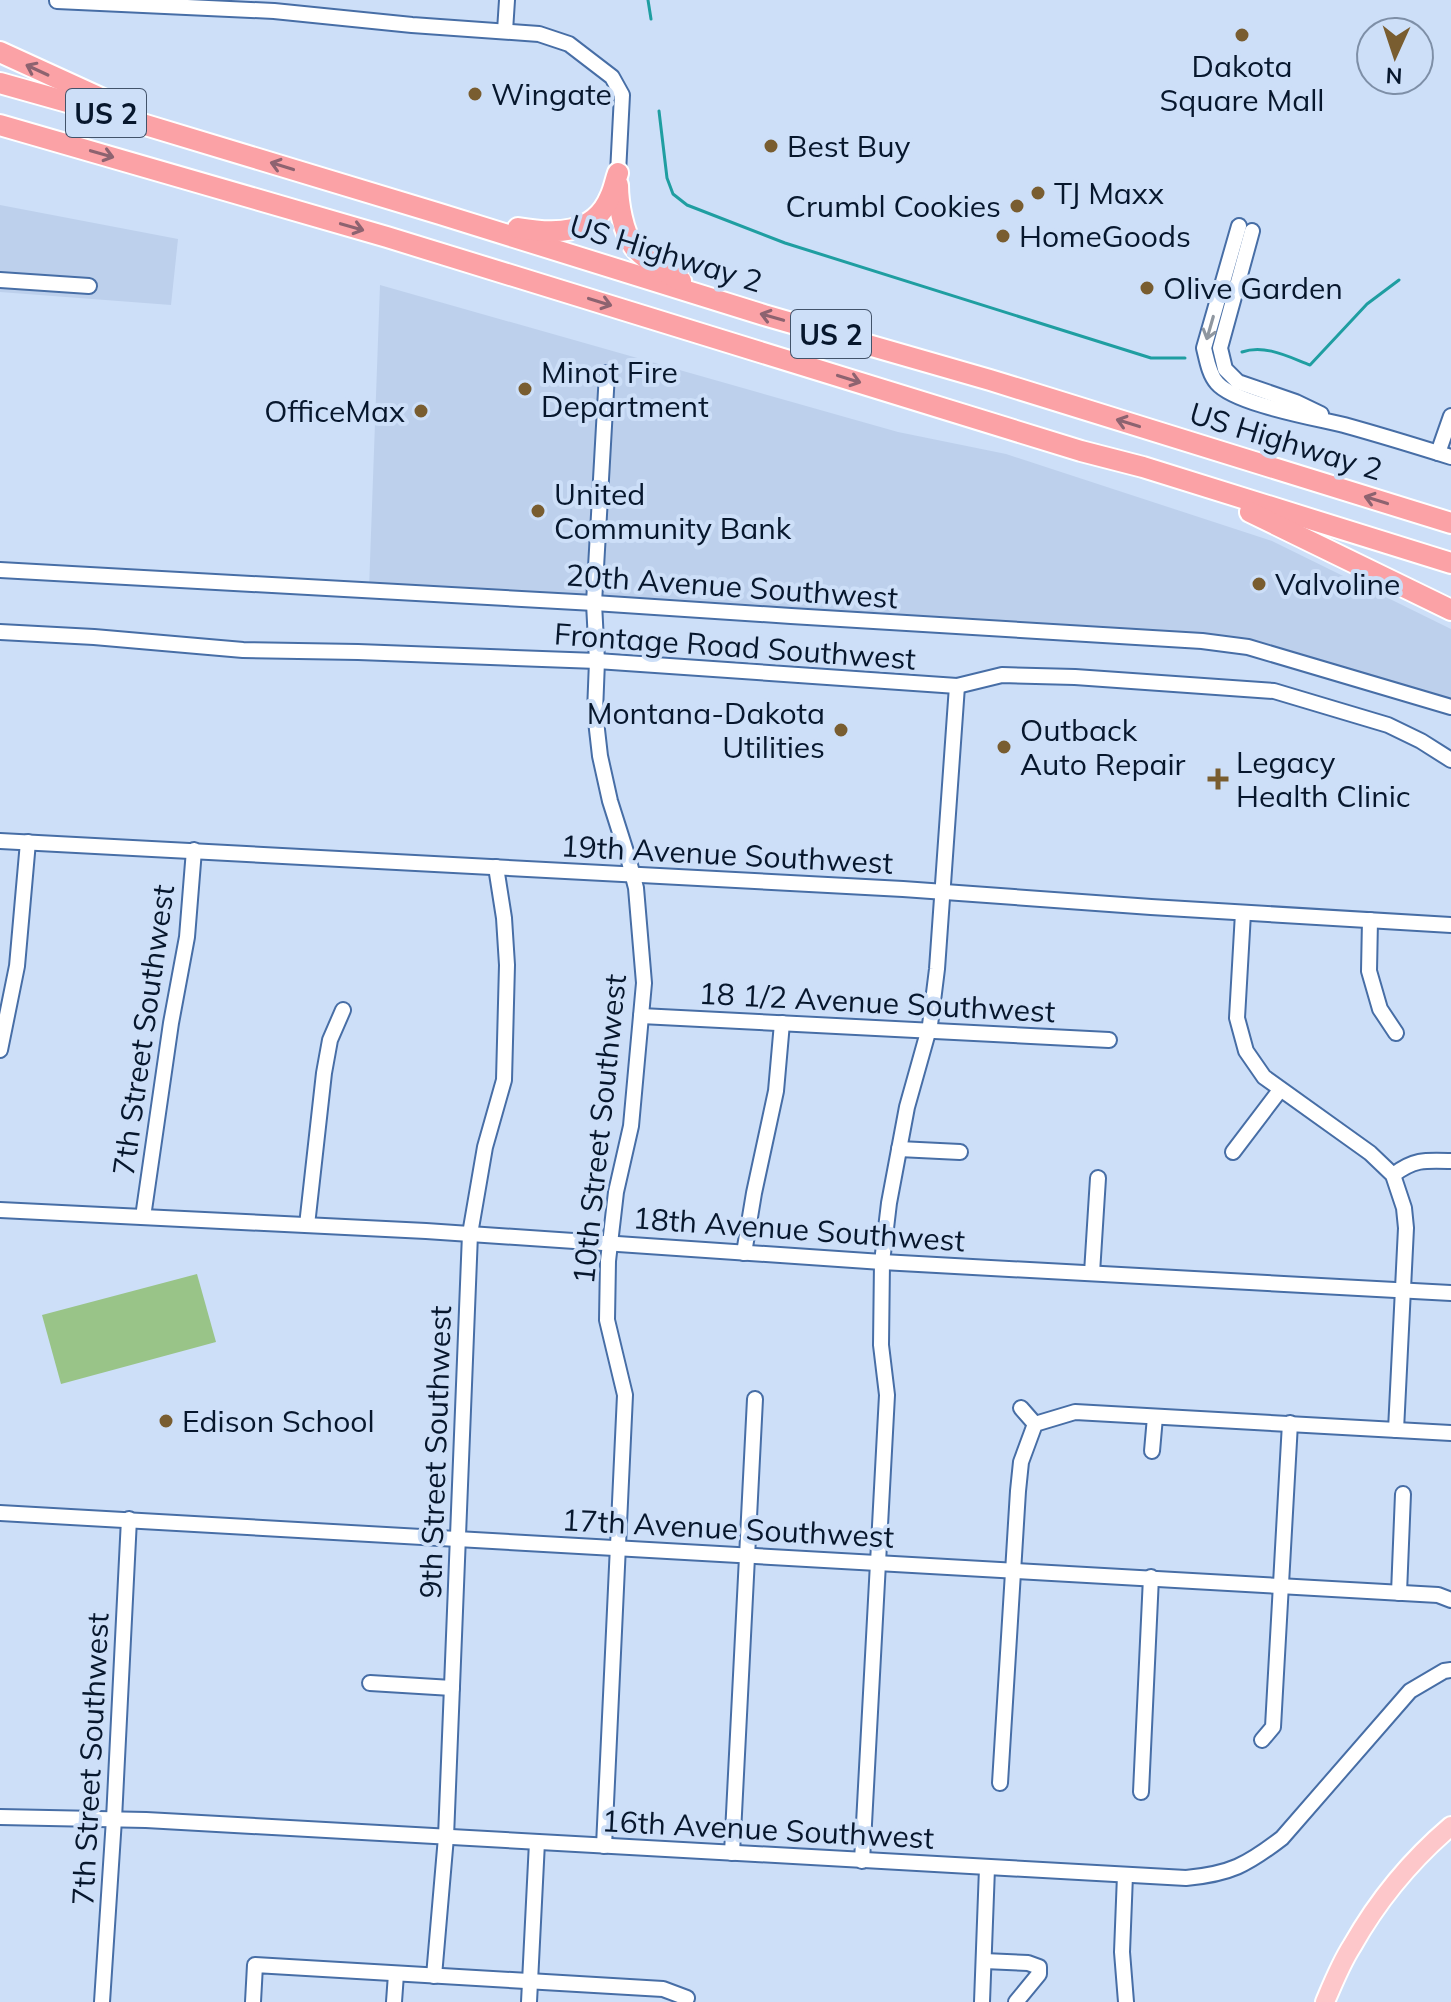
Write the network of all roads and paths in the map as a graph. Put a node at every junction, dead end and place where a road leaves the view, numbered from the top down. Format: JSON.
{"nodes":[{"id":1,"x":507,"y":0,"type":"edge"},
{"id":2,"x":57,"y":1,"type":"edge"},
{"id":3,"x":274,"y":6,"type":"edge"},
{"id":4,"x":505,"y":31,"type":"junction"},
{"id":5,"x":0,"y":52,"type":"edge"},
{"id":6,"x":0,"y":83,"type":"edge"},
{"id":7,"x":0,"y":127,"type":"edge"},
{"id":8,"x":212,"y":145,"type":"junction"},
{"id":9,"x":618,"y":173,"type":"junction"},
{"id":10,"x":440,"y":214,"type":"junction"},
{"id":11,"x":1246,"y":228,"type":"dead end"},
{"id":12,"x":0,"y":280,"type":"edge"},
{"id":13,"x":89,"y":286,"type":"dead end"},
{"id":14,"x":712,"y":299,"type":"junction"},
{"id":15,"x":607,"y":373,"type":"dead end"},
{"id":16,"x":1451,"y":416,"type":"edge"},
{"id":17,"x":1445,"y":455,"type":"edge"},
{"id":18,"x":1143,"y":467,"type":"junction"},
{"id":19,"x":1451,"y":523,"type":"edge"},
{"id":20,"x":1451,"y":563,"type":"edge"},
{"id":21,"x":0,"y":570,"type":"edge"},
{"id":22,"x":594,"y":603,"type":"junction"},
{"id":23,"x":1451,"y":610,"type":"edge"},
{"id":24,"x":0,"y":632,"type":"edge"},
{"id":25,"x":597,"y":661,"type":"junction"},
{"id":26,"x":957,"y":686,"type":"junction"},
{"id":27,"x":1451,"y":707,"type":"edge"},
{"id":28,"x":1451,"y":760,"type":"edge"},
{"id":29,"x":0,"y":841,"type":"edge"},
{"id":30,"x":28,"y":842,"type":"junction"},
{"id":31,"x":194,"y":850,"type":"junction"},
{"id":32,"x":496,"y":867,"type":"junction"},
{"id":33,"x":632,"y":875,"type":"junction"},
{"id":34,"x":943,"y":892,"type":"junction"},
{"id":35,"x":1243,"y":913,"type":"junction"},
{"id":36,"x":1370,"y":920,"type":"junction"},
{"id":37,"x":1451,"y":925,"type":"edge"},
{"id":38,"x":343,"y":1010,"type":"dead end"},
{"id":39,"x":641,"y":1016,"type":"junction"},
{"id":40,"x":782,"y":1023,"type":"junction"},
{"id":41,"x":929,"y":1031,"type":"junction"},
{"id":42,"x":1396,"y":1033,"type":"dead end"},
{"id":43,"x":1109,"y":1040,"type":"dead end"},
{"id":44,"x":0,"y":1050,"type":"edge"},
{"id":45,"x":1280,"y":1090,"type":"junction"},
{"id":46,"x":899,"y":1149,"type":"junction"},
{"id":47,"x":960,"y":1152,"type":"dead end"},
{"id":48,"x":1233,"y":1152,"type":"dead end"},
{"id":49,"x":1451,"y":1161,"type":"edge"},
{"id":50,"x":1393,"y":1175,"type":"junction"},
{"id":51,"x":1098,"y":1178,"type":"dead end"},
{"id":52,"x":0,"y":1210,"type":"edge"},
{"id":53,"x":143,"y":1217,"type":"junction"},
{"id":54,"x":307,"y":1225,"type":"junction"},
{"id":55,"x":470,"y":1234,"type":"junction"},
{"id":56,"x":610,"y":1243,"type":"junction"},
{"id":57,"x":744,"y":1253,"type":"junction"},
{"id":58,"x":882,"y":1262,"type":"junction"},
{"id":59,"x":1092,"y":1273,"type":"junction"},
{"id":60,"x":1403,"y":1290,"type":"junction"},
{"id":61,"x":1451,"y":1293,"type":"edge"},
{"id":62,"x":755,"y":1399,"type":"dead end"},
{"id":63,"x":1021,"y":1408,"type":"dead end"},
{"id":64,"x":1155,"y":1417,"type":"junction"},
{"id":65,"x":1290,"y":1423,"type":"junction"},
{"id":66,"x":1035,"y":1424,"type":"junction"},
{"id":67,"x":1396,"y":1430,"type":"junction"},
{"id":68,"x":1451,"y":1433,"type":"edge"},
{"id":69,"x":1152,"y":1451,"type":"dead end"},
{"id":70,"x":1403,"y":1494,"type":"dead end"},
{"id":71,"x":0,"y":1513,"type":"edge"},
{"id":72,"x":129,"y":1519,"type":"junction"},
{"id":73,"x":458,"y":1540,"type":"junction"},
{"id":74,"x":616,"y":1549,"type":"junction"},
{"id":75,"x":748,"y":1556,"type":"junction"},
{"id":76,"x":879,"y":1562,"type":"junction"},
{"id":77,"x":1014,"y":1571,"type":"junction"},
{"id":78,"x":1151,"y":1577,"type":"junction"},
{"id":79,"x":1281,"y":1585,"type":"junction"},
{"id":80,"x":1399,"y":1593,"type":"junction"},
{"id":81,"x":1451,"y":1600,"type":"edge"},
{"id":82,"x":1451,"y":1670,"type":"edge"},
{"id":83,"x":370,"y":1683,"type":"dead end"},
{"id":84,"x":452,"y":1688,"type":"junction"},
{"id":85,"x":1262,"y":1740,"type":"dead end"},
{"id":86,"x":1000,"y":1783,"type":"dead end"},
{"id":87,"x":1141,"y":1792,"type":"dead end"},
{"id":88,"x":0,"y":1817,"type":"edge"},
{"id":89,"x":114,"y":1819,"type":"junction"},
{"id":90,"x":1451,"y":1826,"type":"edge"},
{"id":91,"x":446,"y":1837,"type":"junction"},
{"id":92,"x":537,"y":1842,"type":"junction"},
{"id":93,"x":604,"y":1846,"type":"junction"},
{"id":94,"x":732,"y":1853,"type":"junction"},
{"id":95,"x":862,"y":1861,"type":"junction"},
{"id":96,"x":987,"y":1868,"type":"junction"},
{"id":97,"x":1125,"y":1875,"type":"junction"},
{"id":98,"x":984,"y":1961,"type":"junction"},
{"id":99,"x":396,"y":1974,"type":"junction"},
{"id":100,"x":434,"y":1976,"type":"junction"},
{"id":101,"x":530,"y":1981,"type":"junction"},
{"id":102,"x":687,"y":1998,"type":"dead end"},
{"id":103,"x":102,"y":2002,"type":"edge"},
{"id":104,"x":253,"y":2002,"type":"edge"},
{"id":105,"x":394,"y":2002,"type":"edge"},
{"id":106,"x":529,"y":2002,"type":"edge"},
{"id":107,"x":982,"y":2002,"type":"edge"},
{"id":108,"x":1016,"y":2002,"type":"edge"},
{"id":109,"x":1126,"y":2002,"type":"edge"},
{"id":110,"x":1325,"y":2002,"type":"edge"}],
"edges":[{"from":1,"to":4,"type":"street"},
{"from":2,"to":3,"type":"street"},
{"from":3,"to":4,"type":"street"},
{"from":4,"to":9,"type":"street"},
{"from":8,"to":5,"type":"highway","one_way":true},
{"from":6,"to":8,"type":"highway","name":"US Highway 2","number":"US 2"},
{"from":7,"to":18,"type":"highway","number":"US 2","one_way":true},
{"from":10,"to":8,"type":"highway","name":"US Highway 2","number":"US 2","one_way":true},
{"from":9,"to":10,"type":"highway"},
{"from":9,"to":14,"type":"highway"},
{"from":10,"to":14,"type":"highway","name":"US Highway 2","number":"US 2"},
{"from":11,"to":17,"type":"street"},
{"from":12,"to":13,"type":"street"},
{"from":19,"to":14,"type":"highway","name":"US Highway 2","number":"US 2","one_way":true},
{"from":15,"to":22,"type":"street","name":"10th Street Southwest"},
{"from":16,"to":17,"type":"street"},
{"from":18,"to":20,"type":"highway","number":"US 2"},
{"from":18,"to":23,"type":"highway"},
{"from":21,"to":22,"type":"street","name":"20th Avenue Southwest"},
{"from":22,"to":25,"type":"street","name":"10th Street Southwest"},
{"from":22,"to":27,"type":"street","name":"20th Avenue Southwest"},
{"from":24,"to":25,"type":"street","name":"Frontage Road Southwest"},
{"from":25,"to":26,"type":"street","name":"Frontage Road Southwest"},
{"from":25,"to":33,"type":"street","name":"10th Street Southwest"},
{"from":26,"to":28,"type":"street","name":"Frontage Road Southwest"},
{"from":26,"to":34,"type":"street"},
{"from":29,"to":30,"type":"street","name":"19th Avenue Southwest"},
{"from":30,"to":31,"type":"street","name":"19th Avenue Southwest"},
{"from":30,"to":44,"type":"street"},
{"from":31,"to":32,"type":"street","name":"19th Avenue Southwest"},
{"from":31,"to":53,"type":"street","name":"7th Street Southwest"},
{"from":32,"to":33,"type":"street","name":"19th Avenue Southwest"},
{"from":32,"to":55,"type":"street","name":"9th Street Southwest"},
{"from":33,"to":34,"type":"street","name":"19th Avenue Southwest"},
{"from":33,"to":39,"type":"street","name":"10th Street Southwest"},
{"from":34,"to":35,"type":"street","name":"19th Avenue Southwest"},
{"from":34,"to":41,"type":"street"},
{"from":35,"to":36,"type":"street","name":"19th Avenue Southwest"},
{"from":35,"to":45,"type":"street"},
{"from":36,"to":37,"type":"street","name":"19th Avenue Southwest"},
{"from":36,"to":42,"type":"street"},
{"from":38,"to":54,"type":"street"},
{"from":39,"to":40,"type":"street","name":"18 1/2 Avenue Southwest"},
{"from":39,"to":56,"type":"street","name":"10th Street Southwest"},
{"from":40,"to":41,"type":"street","name":"18 1/2 Avenue Southwest"},
{"from":40,"to":57,"type":"street"},
{"from":41,"to":43,"type":"street","name":"18 1/2 Avenue Southwest"},
{"from":41,"to":46,"type":"street"},
{"from":45,"to":48,"type":"street"},
{"from":45,"to":50,"type":"street"},
{"from":46,"to":47,"type":"street"},
{"from":46,"to":58,"type":"street"},
{"from":49,"to":50,"type":"street"},
{"from":50,"to":60,"type":"street"},
{"from":51,"to":59,"type":"street"},
{"from":52,"to":53,"type":"street","name":"18th Avenue Southwest"},
{"from":53,"to":54,"type":"street","name":"18th Avenue Southwest"},
{"from":54,"to":55,"type":"street","name":"18th Avenue Southwest"},
{"from":55,"to":56,"type":"street","name":"18th Avenue Southwest"},
{"from":55,"to":73,"type":"street","name":"9th Street Southwest"},
{"from":56,"to":57,"type":"street","name":"18th Avenue Southwest"},
{"from":56,"to":74,"type":"street","name":"10th Street Southwest"},
{"from":57,"to":58,"type":"street","name":"18th Avenue Southwest"},
{"from":58,"to":59,"type":"street","name":"18th Avenue Southwest"},
{"from":58,"to":76,"type":"street"},
{"from":59,"to":60,"type":"street","name":"18th Avenue Southwest"},
{"from":60,"to":61,"type":"street","name":"18th Avenue Southwest"},
{"from":60,"to":67,"type":"street"},
{"from":62,"to":75,"type":"street"},
{"from":63,"to":66,"type":"street"},
{"from":64,"to":65,"type":"street"},
{"from":64,"to":66,"type":"street"},
{"from":64,"to":69,"type":"street"},
{"from":65,"to":67,"type":"street"},
{"from":65,"to":79,"type":"street"},
{"from":66,"to":77,"type":"street"},
{"from":67,"to":68,"type":"street"},
{"from":70,"to":80,"type":"street"},
{"from":71,"to":72,"type":"street","name":"17th Avenue Southwest"},
{"from":72,"to":73,"type":"street","name":"17th Avenue Southwest"},
{"from":72,"to":89,"type":"street","name":"7th Street Southwest"},
{"from":73,"to":74,"type":"street","name":"17th Avenue Southwest"},
{"from":73,"to":84,"type":"street","name":"9th Street Southwest"},
{"from":74,"to":75,"type":"street","name":"17th Avenue Southwest"},
{"from":74,"to":93,"type":"street","name":"10th Street Southwest"},
{"from":75,"to":76,"type":"street","name":"17th Avenue Southwest"},
{"from":75,"to":94,"type":"street"},
{"from":76,"to":77,"type":"street","name":"17th Avenue Southwest"},
{"from":76,"to":95,"type":"street"},
{"from":77,"to":78,"type":"street","name":"17th Avenue Southwest"},
{"from":77,"to":86,"type":"street"},
{"from":78,"to":79,"type":"street","name":"17th Avenue Southwest"},
{"from":78,"to":87,"type":"street"},
{"from":79,"to":80,"type":"street","name":"17th Avenue Southwest"},
{"from":79,"to":85,"type":"street"},
{"from":80,"to":81,"type":"street","name":"17th Avenue Southwest"},
{"from":82,"to":97,"type":"street","name":"16th Avenue Southwest"},
{"from":83,"to":84,"type":"street"},
{"from":84,"to":91,"type":"street","name":"9th Street Southwest"},
{"from":88,"to":89,"type":"street","name":"16th Avenue Southwest"},
{"from":89,"to":91,"type":"street","name":"16th Avenue Southwest"},
{"from":89,"to":103,"type":"street","name":"7th Street Southwest"},
{"from":90,"to":110,"type":"main road"},
{"from":91,"to":92,"type":"street","name":"16th Avenue Southwest"},
{"from":91,"to":100,"type":"street","name":"9th Street Southwest"},
{"from":92,"to":93,"type":"street","name":"16th Avenue Southwest"},
{"from":92,"to":101,"type":"street"},
{"from":93,"to":94,"type":"street","name":"16th Avenue Southwest"},
{"from":94,"to":95,"type":"street","name":"16th Avenue Southwest"},
{"from":95,"to":96,"type":"street","name":"16th Avenue Southwest"},
{"from":96,"to":97,"type":"street","name":"16th Avenue Southwest"},
{"from":96,"to":98,"type":"street"},
{"from":97,"to":109,"type":"street"},
{"from":98,"to":107,"type":"street"},
{"from":98,"to":108,"type":"street"},
{"from":99,"to":100,"type":"street"},
{"from":99,"to":104,"type":"street"},
{"from":99,"to":105,"type":"street"},
{"from":100,"to":101,"type":"street"},
{"from":101,"to":102,"type":"street"},
{"from":101,"to":106,"type":"street"}]}
